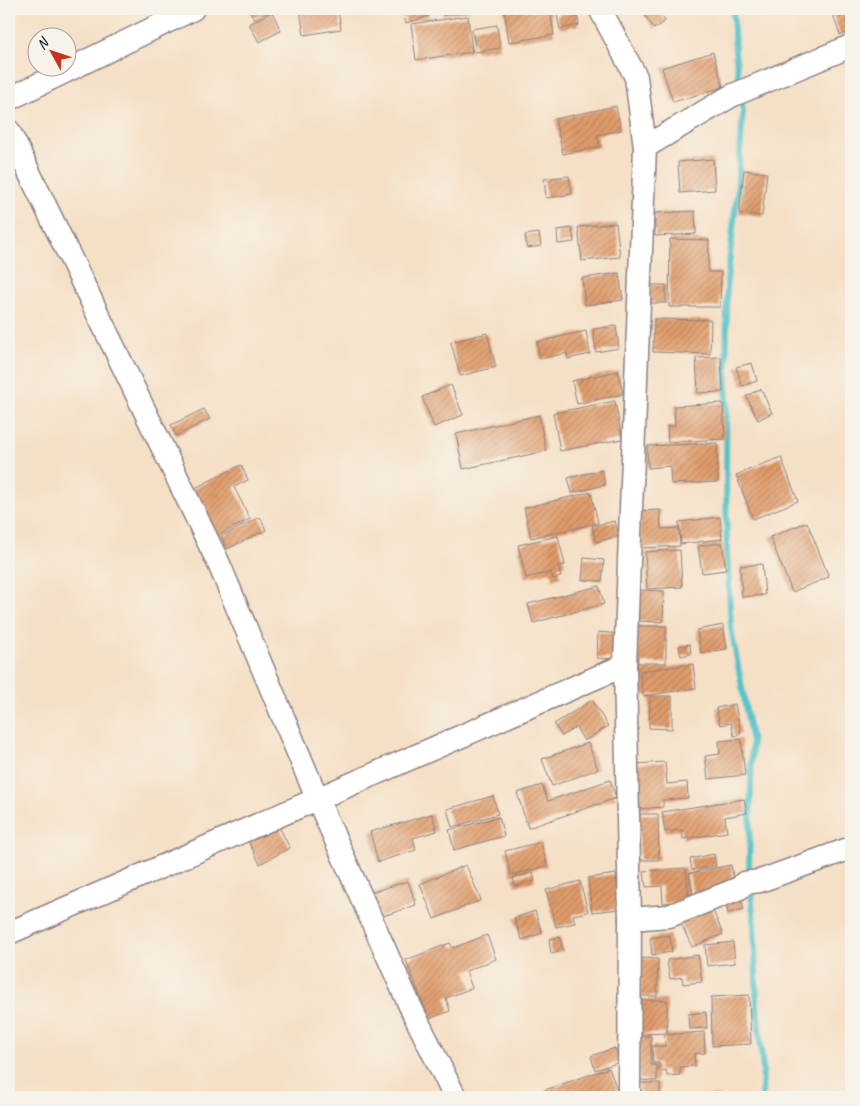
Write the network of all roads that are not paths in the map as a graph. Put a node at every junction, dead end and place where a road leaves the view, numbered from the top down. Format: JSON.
{"nodes":[{"id":1,"x":193,"y":9,"type":"edge"},
{"id":2,"x":600,"y":9,"type":"edge"},
{"id":3,"x":851,"y":46,"type":"edge"},
{"id":4,"x":9,"y":99,"type":"edge"},
{"id":5,"x":9,"y":131,"type":"edge"},
{"id":6,"x":645,"y":147,"type":"junction"},
{"id":7,"x":625,"y":665,"type":"junction"},
{"id":8,"x":317,"y":798,"type":"junction"},
{"id":9,"x":851,"y":848,"type":"edge"},
{"id":10,"x":630,"y":919,"type":"junction"},
{"id":11,"x":9,"y":932,"type":"edge"},
{"id":12,"x":455,"y":1097,"type":"edge"},
{"id":13,"x":629,"y":1097,"type":"edge"}],
"edges":[{"from":1,"to":4,"type":"street"},
{"from":2,"to":6,"type":"street"},
{"from":3,"to":6,"type":"street"},
{"from":5,"to":8,"type":"street"},
{"from":6,"to":7,"type":"street"},
{"from":7,"to":8,"type":"street"},
{"from":7,"to":10,"type":"street"},
{"from":8,"to":11,"type":"street"},
{"from":8,"to":12,"type":"street"},
{"from":9,"to":10,"type":"street"},
{"from":10,"to":13,"type":"street"}]}
